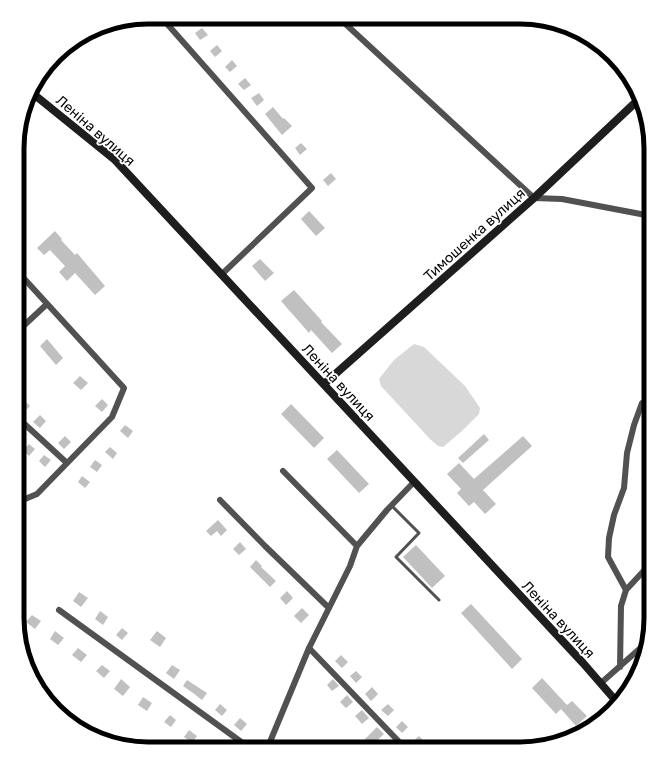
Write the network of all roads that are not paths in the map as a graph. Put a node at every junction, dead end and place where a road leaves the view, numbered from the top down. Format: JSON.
{"nodes":[{"id":1,"x":167,"y":24,"type":"edge"},
{"id":2,"x":346,"y":24,"type":"edge"},
{"id":3,"x":36,"y":96,"type":"edge"},
{"id":4,"x":635,"y":103,"type":"edge"},
{"id":5,"x":534,"y":198,"type":"junction"},
{"id":6,"x":644,"y":215,"type":"edge"},
{"id":7,"x":221,"y":275,"type":"junction"},
{"id":8,"x":24,"y":279,"type":"edge"},
{"id":9,"x":47,"y":304,"type":"junction"},
{"id":10,"x":24,"y":326,"type":"edge"},
{"id":11,"x":324,"y":384,"type":"junction"},
{"id":12,"x":644,"y":402,"type":"edge"},
{"id":13,"x":24,"y":424,"type":"edge"},
{"id":14,"x":67,"y":463,"type":"junction"},
{"id":15,"x":282,"y":471,"type":"dead end"},
{"id":16,"x":414,"y":482,"type":"junction"},
{"id":17,"x":24,"y":499,"type":"edge"},
{"id":18,"x":220,"y":500,"type":"dead end"},
{"id":19,"x":391,"y":505,"type":"junction"},
{"id":20,"x":357,"y":546,"type":"junction"},
{"id":21,"x":644,"y":570,"type":"edge"},
{"id":22,"x":626,"y":590,"type":"junction"},
{"id":23,"x":439,"y":600,"type":"dead end"},
{"id":24,"x":329,"y":608,"type":"junction"},
{"id":25,"x":59,"y":610,"type":"dead end"},
{"id":26,"x":309,"y":648,"type":"junction"},
{"id":27,"x":640,"y":649,"type":"edge"},
{"id":28,"x":620,"y":667,"type":"junction"},
{"id":29,"x":600,"y":683,"type":"junction"},
{"id":30,"x":614,"y":699,"type":"edge"},
{"id":31,"x":240,"y":742,"type":"edge"},
{"id":32,"x":270,"y":742,"type":"edge"},
{"id":33,"x":399,"y":742,"type":"edge"}],
"edges":[{"from":1,"to":7,"type":"street"},
{"from":2,"to":5,"type":"street"},
{"from":3,"to":7,"type":"street","name":"Леніна вулиця"},
{"from":4,"to":5,"type":"street","name":"Тимошенка вулиця"},
{"from":5,"to":6,"type":"street"},
{"from":5,"to":11,"type":"street","name":"Тимошенка вулиця"},
{"from":7,"to":11,"type":"street","name":"Леніна вулиця"},
{"from":8,"to":9,"type":"street"},
{"from":9,"to":10,"type":"street"},
{"from":9,"to":14,"type":"street"},
{"from":11,"to":16,"type":"street","name":"Леніна вулиця"},
{"from":12,"to":22,"type":"street"},
{"from":13,"to":14,"type":"street"},
{"from":14,"to":17,"type":"street"},
{"from":15,"to":20,"type":"street"},
{"from":16,"to":19,"type":"street"},
{"from":16,"to":29,"type":"street","name":"Леніна вулиця"},
{"from":18,"to":24,"type":"street"},
{"from":19,"to":20,"type":"street"},
{"from":19,"to":23,"type":"lane"},
{"from":20,"to":24,"type":"street"},
{"from":21,"to":22,"type":"street"},
{"from":22,"to":28,"type":"street"},
{"from":24,"to":26,"type":"street"},
{"from":25,"to":31,"type":"street"},
{"from":26,"to":32,"type":"street"},
{"from":26,"to":33,"type":"street"},
{"from":27,"to":28,"type":"street"},
{"from":28,"to":29,"type":"street"},
{"from":29,"to":30,"type":"street","name":"Леніна вулиця"}]}
